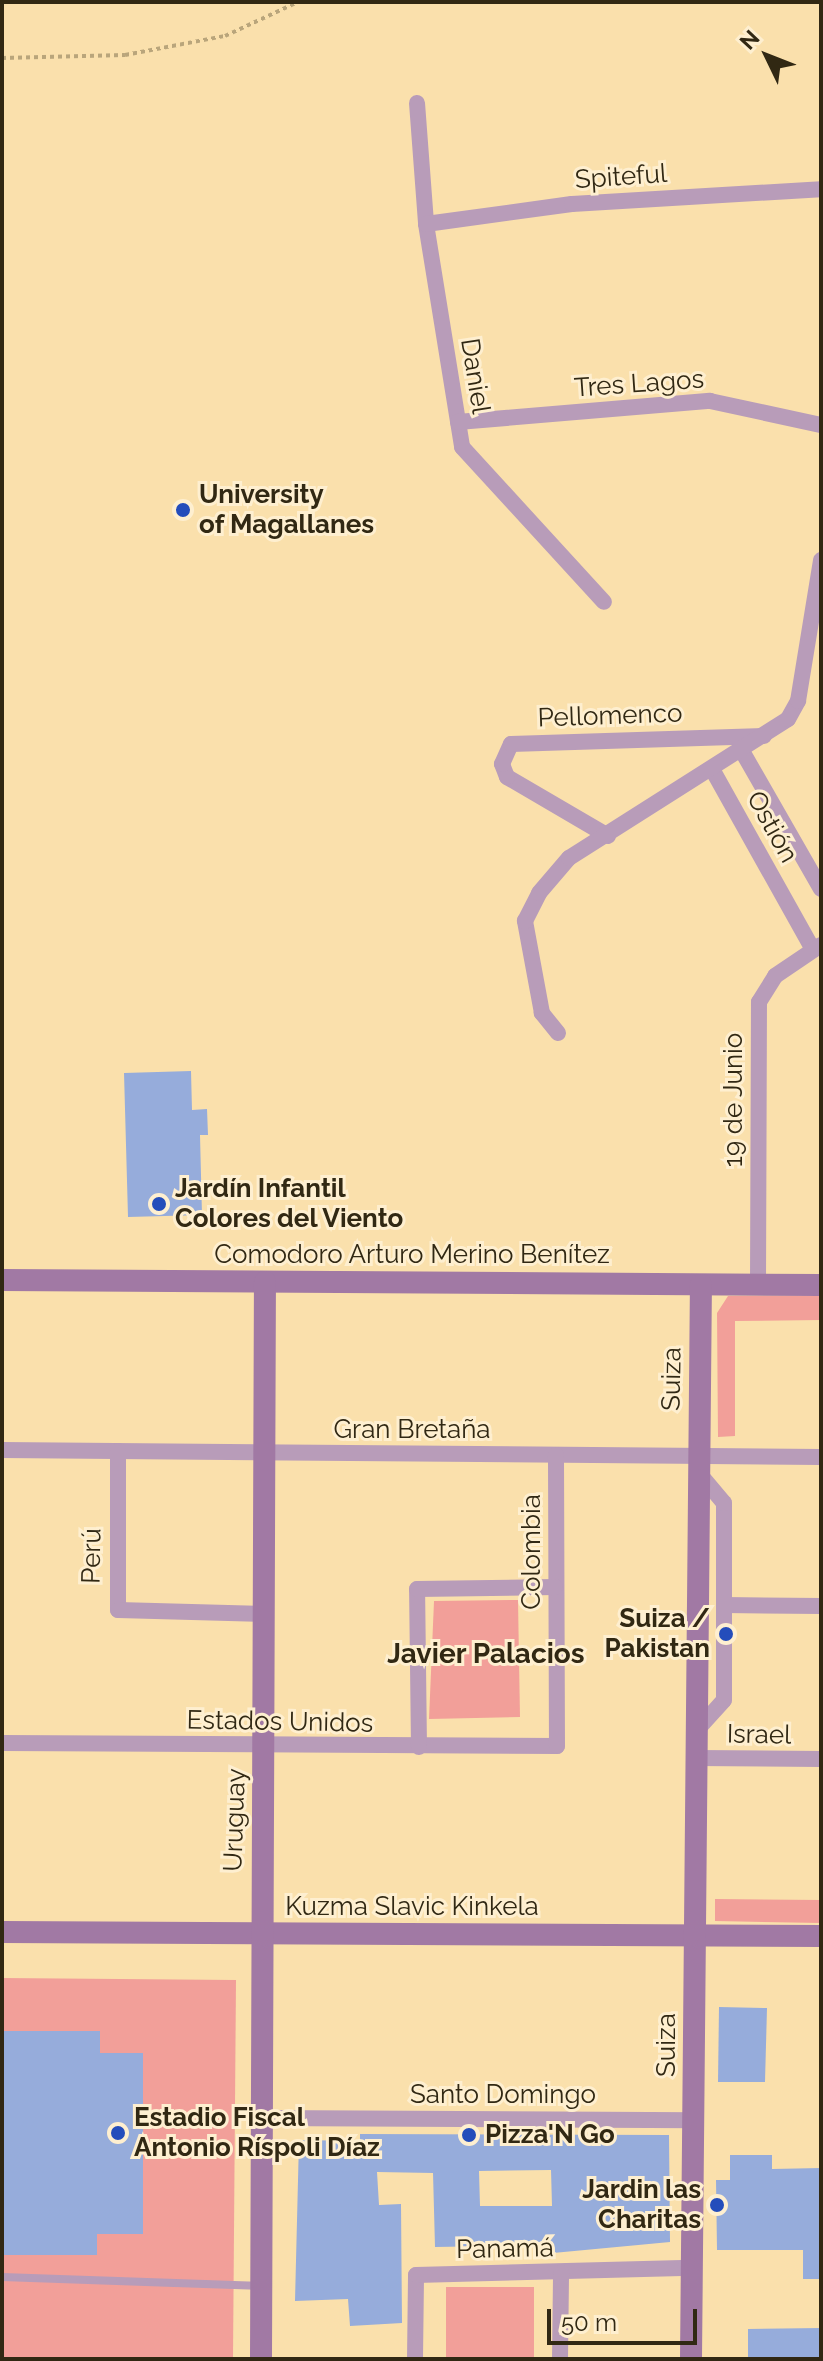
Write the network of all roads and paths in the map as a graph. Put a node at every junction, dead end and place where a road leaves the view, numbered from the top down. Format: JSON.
{"nodes":[{"id":1,"x":298,"y":2,"type":"edge"},
{"id":2,"x":2,"y":58,"type":"edge"},
{"id":3,"x":417,"y":103,"type":"dead end"},
{"id":4,"x":821,"y":189,"type":"edge"},
{"id":5,"x":426,"y":224,"type":"junction"},
{"id":6,"x":458,"y":422,"type":"junction"},
{"id":7,"x":821,"y":425,"type":"edge"},
{"id":8,"x":821,"y":560,"type":"edge"},
{"id":9,"x":604,"y":602,"type":"dead end"},
{"id":10,"x":768,"y":736,"type":"junction"},
{"id":11,"x":742,"y":751,"type":"junction"},
{"id":12,"x":712,"y":769,"type":"junction"},
{"id":13,"x":608,"y":836,"type":"junction"},
{"id":14,"x":821,"y":889,"type":"edge"},
{"id":15,"x":817,"y":947,"type":"edge"},
{"id":16,"x":558,"y":1033,"type":"dead end"},
{"id":17,"x":2,"y":1280,"type":"edge"},
{"id":18,"x":265,"y":1282,"type":"junction"},
{"id":19,"x":701,"y":1285,"type":"junction"},
{"id":20,"x":758,"y":1285,"type":"junction"},
{"id":21,"x":821,"y":1285,"type":"edge"},
{"id":22,"x":2,"y":1450,"type":"edge"},
{"id":23,"x":118,"y":1451,"type":"junction"},
{"id":24,"x":264,"y":1452,"type":"junction"},
{"id":25,"x":556,"y":1455,"type":"junction"},
{"id":26,"x":821,"y":1457,"type":"edge"},
{"id":27,"x":699,"y":1465,"type":"junction"},
{"id":28,"x":555,"y":1587,"type":"junction"},
{"id":29,"x":724,"y":1605,"type":"junction"},
{"id":30,"x":821,"y":1606,"type":"edge"},
{"id":31,"x":265,"y":1614,"type":"junction"},
{"id":32,"x":697,"y":1730,"type":"junction"},
{"id":33,"x":2,"y":1743,"type":"edge"},
{"id":34,"x":265,"y":1746,"type":"junction"},
{"id":35,"x":557,"y":1746,"type":"joint"},
{"id":36,"x":419,"y":1747,"type":"junction"},
{"id":37,"x":696,"y":1758,"type":"junction"},
{"id":38,"x":821,"y":1759,"type":"edge"},
{"id":39,"x":2,"y":1932,"type":"edge"},
{"id":40,"x":259,"y":1934,"type":"junction"},
{"id":41,"x":694,"y":1935,"type":"junction"},
{"id":42,"x":821,"y":1936,"type":"edge"},
{"id":43,"x":261,"y":2118,"type":"junction"},
{"id":44,"x":696,"y":2120,"type":"junction"},
{"id":45,"x":692,"y":2268,"type":"junction"},
{"id":46,"x":561,"y":2272,"type":"junction"},
{"id":47,"x":2,"y":2277,"type":"edge"},
{"id":48,"x":261,"y":2286,"type":"junction"},
{"id":49,"x":261,"y":2359,"type":"edge"},
{"id":50,"x":415,"y":2359,"type":"edge"},
{"id":51,"x":560,"y":2359,"type":"edge"},
{"id":52,"x":691,"y":2359,"type":"edge"}],
"edges":[{"from":1,"to":2,"type":"path"},
{"from":3,"to":5,"type":"street","name":"Daniel"},
{"from":4,"to":5,"type":"street","name":"Spiteful"},
{"from":5,"to":6,"type":"street","name":"Daniel"},
{"from":6,"to":7,"type":"street","name":"Tres Lagos"},
{"from":6,"to":9,"type":"street","name":"Daniel"},
{"from":8,"to":10,"type":"street"},
{"from":10,"to":11,"type":"street"},
{"from":10,"to":13,"type":"street","name":"Pellomenco"},
{"from":11,"to":12,"type":"street"},
{"from":11,"to":14,"type":"street","name":"Ostión"},
{"from":12,"to":13,"type":"street"},
{"from":12,"to":15,"type":"street","name":"Ostión"},
{"from":13,"to":16,"type":"street"},
{"from":15,"to":20,"type":"street","name":"19 de Junio"},
{"from":17,"to":18,"type":"street","name":"Comodoro Arturo Merino Benítez"},
{"from":18,"to":19,"type":"street","name":"Comodoro Arturo Merino Benítez"},
{"from":18,"to":24,"type":"street","name":"Uruguay"},
{"from":19,"to":20,"type":"street","name":"Comodoro Arturo Merino Benítez"},
{"from":19,"to":27,"type":"street","name":"Suiza"},
{"from":20,"to":21,"type":"street","name":"Comodoro Arturo Merino Benítez"},
{"from":22,"to":23,"type":"street","name":"Gran Bretaña"},
{"from":23,"to":24,"type":"street","name":"Gran Bretaña"},
{"from":23,"to":31,"type":"street","name":"Perú"},
{"from":24,"to":25,"type":"street","name":"Gran Bretaña"},
{"from":24,"to":31,"type":"street","name":"Uruguay"},
{"from":25,"to":27,"type":"street","name":"Gran Bretaña"},
{"from":25,"to":28,"type":"street","name":"Colombia"},
{"from":26,"to":27,"type":"street","name":"Gran Bretaña"},
{"from":27,"to":29,"type":"street"},
{"from":27,"to":32,"type":"street","name":"Suiza"},
{"from":28,"to":35,"type":"street","name":"Colombia"},
{"from":28,"to":36,"type":"street"},
{"from":29,"to":30,"type":"street"},
{"from":29,"to":32,"type":"street"},
{"from":31,"to":34,"type":"street","name":"Uruguay"},
{"from":32,"to":37,"type":"street","name":"Suiza"},
{"from":33,"to":34,"type":"street","name":"Estados Unidos"},
{"from":34,"to":36,"type":"street","name":"Estados Unidos"},
{"from":34,"to":40,"type":"street","name":"Uruguay"},
{"from":35,"to":36,"type":"street","name":"Estados Unidos"},
{"from":37,"to":38,"type":"street","name":"Israel"},
{"from":37,"to":41,"type":"street","name":"Suiza"},
{"from":39,"to":40,"type":"street","name":"Kuzma Slavic Kinkela"},
{"from":40,"to":41,"type":"street","name":"Kuzma Slavic Kinkela"},
{"from":40,"to":43,"type":"street","name":"Uruguay"},
{"from":41,"to":42,"type":"street","name":"Kuzma Slavic Kinkela"},
{"from":41,"to":44,"type":"street","name":"Suiza"},
{"from":43,"to":44,"type":"street","name":"Santo Domingo"},
{"from":43,"to":48,"type":"street","name":"Uruguay"},
{"from":44,"to":45,"type":"street","name":"Suiza"},
{"from":45,"to":46,"type":"street","name":"Panamá"},
{"from":45,"to":52,"type":"street","name":"Suiza"},
{"from":46,"to":50,"type":"street","name":"Panamá"},
{"from":46,"to":51,"type":"street"},
{"from":47,"to":48,"type":"lane"},
{"from":48,"to":49,"type":"street","name":"Uruguay"}]}
